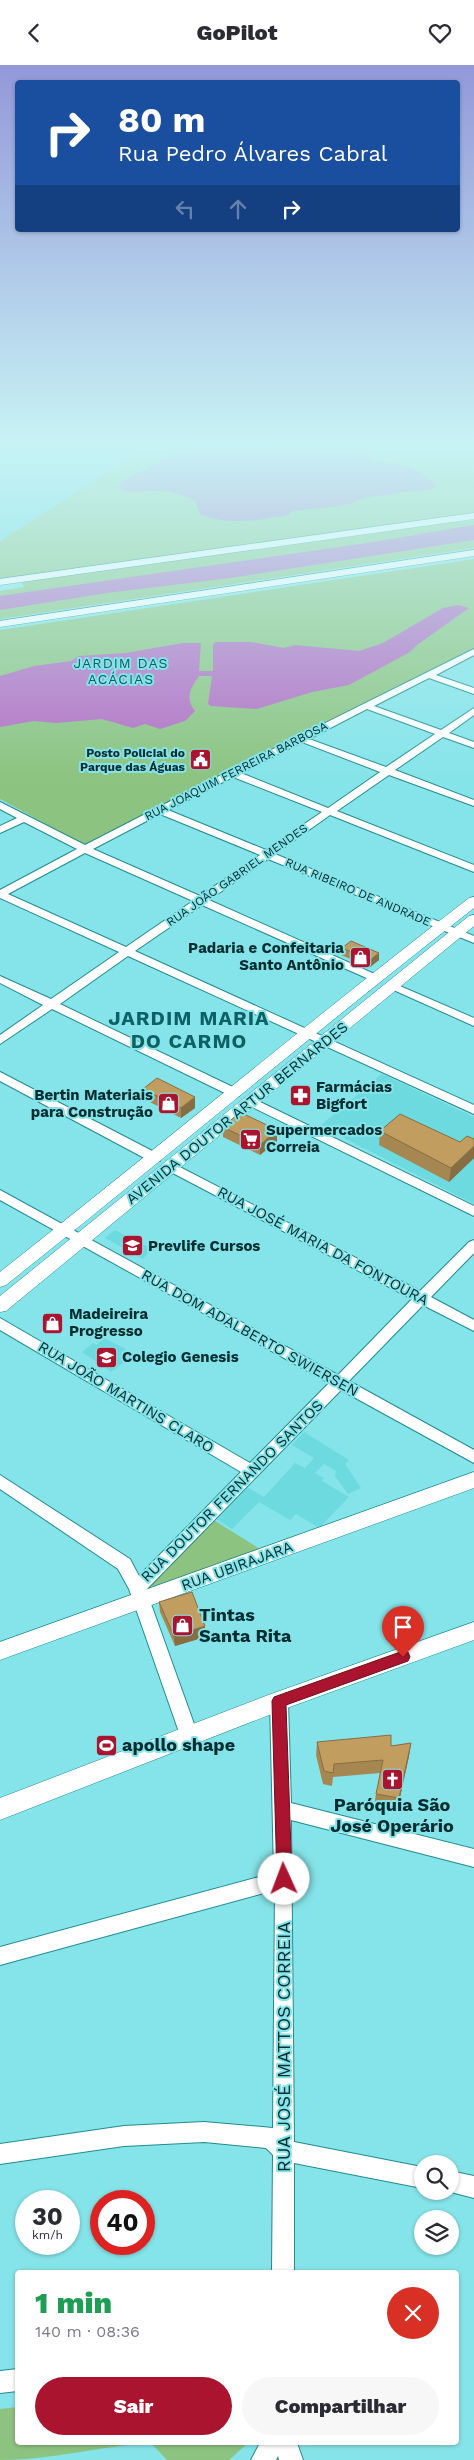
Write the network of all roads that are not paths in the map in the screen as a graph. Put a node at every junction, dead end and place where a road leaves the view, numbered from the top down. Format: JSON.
{"nodes":[{"id":1,"x":174,"y":558,"type":"edge"},
{"id":2,"x":442,"y":558,"type":"edge"},
{"id":3,"x":0,"y":582,"type":"edge"},
{"id":4,"x":0,"y":624,"type":"edge"},
{"id":5,"x":474,"y":652,"type":"edge"},
{"id":6,"x":429,"y":675,"type":"junction"},
{"id":7,"x":474,"y":691,"type":"edge"},
{"id":8,"x":366,"y":706,"type":"junction"},
{"id":9,"x":474,"y":711,"type":"edge"},
{"id":10,"x":442,"y":733,"type":"junction"},
{"id":11,"x":301,"y":739,"type":"junction"},
{"id":12,"x":474,"y":745,"type":"edge"},
{"id":13,"x":387,"y":771,"type":"junction"},
{"id":14,"x":232,"y":773,"type":"junction"},
{"id":15,"x":474,"y":803,"type":"edge"},
{"id":16,"x":0,"y":805,"type":"edge"},
{"id":17,"x":160,"y":810,"type":"junction"},
{"id":18,"x":329,"y":811,"type":"junction"},
{"id":19,"x":24,"y":818,"type":"junction"},
{"id":20,"x":0,"y":829,"type":"edge"},
{"id":21,"x":84,"y":849,"type":"junction"},
{"id":22,"x":267,"y":855,"type":"junction"},
{"id":23,"x":474,"y":869,"type":"edge"},
{"id":24,"x":0,"y":893,"type":"edge"},
{"id":25,"x":200,"y":901,"type":"junction"},
{"id":26,"x":474,"y":901,"type":"edge"},
{"id":27,"x":474,"y":919,"type":"edge"},
{"id":28,"x":449,"y":930,"type":"junction"},
{"id":29,"x":474,"y":940,"type":"edge"},
{"id":30,"x":127,"y":952,"type":"junction"},
{"id":31,"x":375,"y":978,"type":"junction"},
{"id":32,"x":0,"y":979,"type":"edge"},
{"id":33,"x":393,"y":986,"type":"junction"},
{"id":34,"x":52,"y":1004,"type":"junction"},
{"id":35,"x":474,"y":1022,"type":"edge"},
{"id":36,"x":307,"y":1034,"type":"junction"},
{"id":37,"x":0,"y":1040,"type":"edge"},
{"id":38,"x":323,"y":1041,"type":"junction"},
{"id":39,"x":0,"y":1076,"type":"edge"},
{"id":40,"x":235,"y":1093,"type":"junction"},
{"id":41,"x":250,"y":1101,"type":"junction"},
{"id":42,"x":474,"y":1109,"type":"edge"},
{"id":43,"x":155,"y":1158,"type":"junction"},
{"id":44,"x":172,"y":1167,"type":"junction"},
{"id":45,"x":0,"y":1194,"type":"edge"},
{"id":46,"x":474,"y":1212,"type":"edge"},
{"id":47,"x":64,"y":1229,"type":"junction"},
{"id":48,"x":82,"y":1239,"type":"junction"},
{"id":49,"x":474,"y":1245,"type":"edge"},
{"id":50,"x":0,"y":1281,"type":"edge"},
{"id":51,"x":422,"y":1298,"type":"junction"},
{"id":52,"x":0,"y":1306,"type":"edge"},
{"id":53,"x":0,"y":1323,"type":"edge"},
{"id":54,"x":474,"y":1326,"type":"edge"},
{"id":55,"x":339,"y":1382,"type":"junction"},
{"id":56,"x":474,"y":1457,"type":"edge"},
{"id":57,"x":251,"y":1471,"type":"junction"},
{"id":58,"x":474,"y":1480,"type":"edge"},
{"id":59,"x":0,"y":1481,"type":"edge"},
{"id":60,"x":138,"y":1594,"type":"junction"},
{"id":61,"x":474,"y":1631,"type":"edge"},
{"id":62,"x":0,"y":1651,"type":"edge"},
{"id":63,"x":279,"y":1701,"type":"junction"},
{"id":64,"x":189,"y":1735,"type":"junction"},
{"id":65,"x":0,"y":1809,"type":"edge"},
{"id":66,"x":282,"y":1809,"type":"junction"},
{"id":67,"x":474,"y":1858,"type":"edge"},
{"id":68,"x":284,"y":1879,"type":"junction"},
{"id":69,"x":0,"y":1957,"type":"edge"},
{"id":70,"x":284,"y":2151,"type":"junction"},
{"id":71,"x":0,"y":2154,"type":"edge"},
{"id":72,"x":414,"y":2175,"type":"edge"},
{"id":73,"x":459,"y":2184,"type":"edge"},
{"id":74,"x":474,"y":2187,"type":"edge"},
{"id":75,"x":283,"y":2270,"type":"edge"},
{"id":76,"x":15,"y":2380,"type":"edge"},
{"id":77,"x":0,"y":2382,"type":"edge"},
{"id":78,"x":272,"y":2445,"type":"edge"},
{"id":79,"x":286,"y":2445,"type":"edge"},
{"id":80,"x":263,"y":2460,"type":"edge"},
{"id":81,"x":290,"y":2460,"type":"edge"}],
"edges":[{"from":1,"to":3,"type":"main road"},
{"from":2,"to":4,"type":"main road"},
{"from":5,"to":6,"type":"street","name":"RUA JOAQUIM FERREIRA BARBOSA"},
{"from":6,"to":7,"type":"street"},
{"from":6,"to":8,"type":"street","name":"RUA JOAQUIM FERREIRA BARBOSA"},
{"from":8,"to":10,"type":"street"},
{"from":8,"to":11,"type":"street","name":"RUA JOAQUIM FERREIRA BARBOSA"},
{"from":9,"to":10,"type":"street","name":"RUA JOÃO GABRIEL MENDES"},
{"from":10,"to":12,"type":"street"},
{"from":10,"to":13,"type":"street","name":"RUA JOÃO GABRIEL MENDES"},
{"from":11,"to":13,"type":"street"},
{"from":11,"to":14,"type":"street","name":"RUA JOAQUIM FERREIRA BARBOSA"},
{"from":13,"to":15,"type":"street"},
{"from":13,"to":18,"type":"street","name":"RUA JOÃO GABRIEL MENDES"},
{"from":14,"to":17,"type":"street","name":"RUA JOAQUIM FERREIRA BARBOSA"},
{"from":14,"to":18,"type":"street"},
{"from":16,"to":19,"type":"street"},
{"from":17,"to":21,"type":"street","name":"RUA JOAQUIM FERREIRA BARBOSA"},
{"from":17,"to":22,"type":"street","name":"RUA RIBEIRO DE ANDRADE"},
{"from":18,"to":22,"type":"street","name":"RUA JOÃO GABRIEL MENDES"},
{"from":18,"to":23,"type":"street"},
{"from":19,"to":20,"type":"street"},
{"from":19,"to":21,"type":"street"},
{"from":21,"to":24,"type":"street","name":"RUA JOAQUIM FERREIRA BARBOSA"},
{"from":21,"to":25,"type":"street"},
{"from":22,"to":25,"type":"street","name":"RUA JOÃO GABRIEL MENDES"},
{"from":22,"to":28,"type":"street","name":"RUA RIBEIRO DE ANDRADE"},
{"from":24,"to":30,"type":"street"},
{"from":25,"to":30,"type":"street","name":"RUA JOÃO GABRIEL MENDES"},
{"from":25,"to":31,"type":"street"},
{"from":26,"to":28,"type":"main road","name":"AVENIDA DOUTOR ARTUR BERNARDES"},
{"from":27,"to":28,"type":"main road","name":"AVENIDA DOUTOR ARTUR BERNARDES"},
{"from":28,"to":29,"type":"street","name":"RUA RIBEIRO DE ANDRADE"},
{"from":28,"to":31,"type":"main road","name":"AVENIDA DOUTOR ARTUR BERNARDES"},
{"from":28,"to":33,"type":"main road","name":"AVENIDA DOUTOR ARTUR BERNARDES"},
{"from":30,"to":34,"type":"street","name":"RUA JOÃO GABRIEL MENDES"},
{"from":30,"to":36,"type":"street"},
{"from":31,"to":36,"type":"main road","name":"AVENIDA DOUTOR ARTUR BERNARDES"},
{"from":32,"to":34,"type":"street"},
{"from":33,"to":35,"type":"street"},
{"from":33,"to":38,"type":"main road","name":"AVENIDA DOUTOR ARTUR BERNARDES"},
{"from":34,"to":37,"type":"street","name":"RUA JOÃO GABRIEL MENDES"},
{"from":34,"to":40,"type":"street"},
{"from":36,"to":38,"type":"street"},
{"from":36,"to":40,"type":"main road","name":"AVENIDA DOUTOR ARTUR BERNARDES"},
{"from":38,"to":41,"type":"main road","name":"AVENIDA DOUTOR ARTUR BERNARDES"},
{"from":38,"to":42,"type":"street"},
{"from":39,"to":43,"type":"street"},
{"from":40,"to":43,"type":"main road","name":"AVENIDA DOUTOR ARTUR BERNARDES"},
{"from":41,"to":44,"type":"main road","name":"AVENIDA DOUTOR ARTUR BERNARDES"},
{"from":41,"to":46,"type":"street"},
{"from":43,"to":47,"type":"main road","name":"AVENIDA DOUTOR ARTUR BERNARDES"},
{"from":44,"to":48,"type":"main road","name":"AVENIDA DOUTOR ARTUR BERNARDES"},
{"from":44,"to":51,"type":"street","name":"RUA JOSÉ MARIA DA FONTOURA"},
{"from":45,"to":47,"type":"street","name":"RUA DOM ADALBERTO SWIERSEN"},
{"from":47,"to":48,"type":"street","name":"RUA DOM ADALBERTO SWIERSEN"},
{"from":47,"to":50,"type":"main road","name":"AVENIDA DOUTOR ARTUR BERNARDES"},
{"from":48,"to":52,"type":"main road","name":"AVENIDA DOUTOR ARTUR BERNARDES"},
{"from":48,"to":55,"type":"street","name":"RUA DOM ADALBERTO SWIERSEN"},
{"from":49,"to":51,"type":"street","name":"RUA DOUTOR FERNANDO SANTOS"},
{"from":51,"to":54,"type":"street","name":"RUA JOSÉ MARIA DA FONTOURA"},
{"from":51,"to":55,"type":"street","name":"RUA DOUTOR FERNANDO SANTOS"},
{"from":53,"to":57,"type":"street","name":"RUA JOÃO MARTINS CLARO"},
{"from":55,"to":56,"type":"street","name":"RUA DOM ADALBERTO SWIERSEN"},
{"from":55,"to":57,"type":"street","name":"RUA DOUTOR FERNANDO SANTOS"},
{"from":57,"to":60,"type":"street","name":"RUA DOUTOR FERNANDO SANTOS"},
{"from":58,"to":60,"type":"main road","name":"RUA UBIRAJARA"},
{"from":59,"to":60,"type":"street"},
{"from":60,"to":62,"type":"main road","name":"RUA UBIRAJARA"},
{"from":60,"to":64,"type":"street"},
{"from":61,"to":63,"type":"main road"},
{"from":63,"to":64,"type":"main road"},
{"from":63,"to":66,"type":"street","name":"RUA JOSÉ MATTOS CORREIA"},
{"from":64,"to":65,"type":"main road"},
{"from":66,"to":67,"type":"street"},
{"from":66,"to":68,"type":"street","name":"RUA JOSÉ MATTOS CORREIA"},
{"from":68,"to":69,"type":"street"},
{"from":68,"to":70,"type":"street","name":"RUA JOSÉ MATTOS CORREIA"},
{"from":70,"to":71,"type":"street"},
{"from":70,"to":72,"type":"street"},
{"from":70,"to":75,"type":"street","name":"RUA JOSÉ MATTOS CORREIA"},
{"from":73,"to":74,"type":"street"},
{"from":76,"to":77,"type":"street"},
{"from":78,"to":80,"type":"street"},
{"from":79,"to":81,"type":"street"}]}
